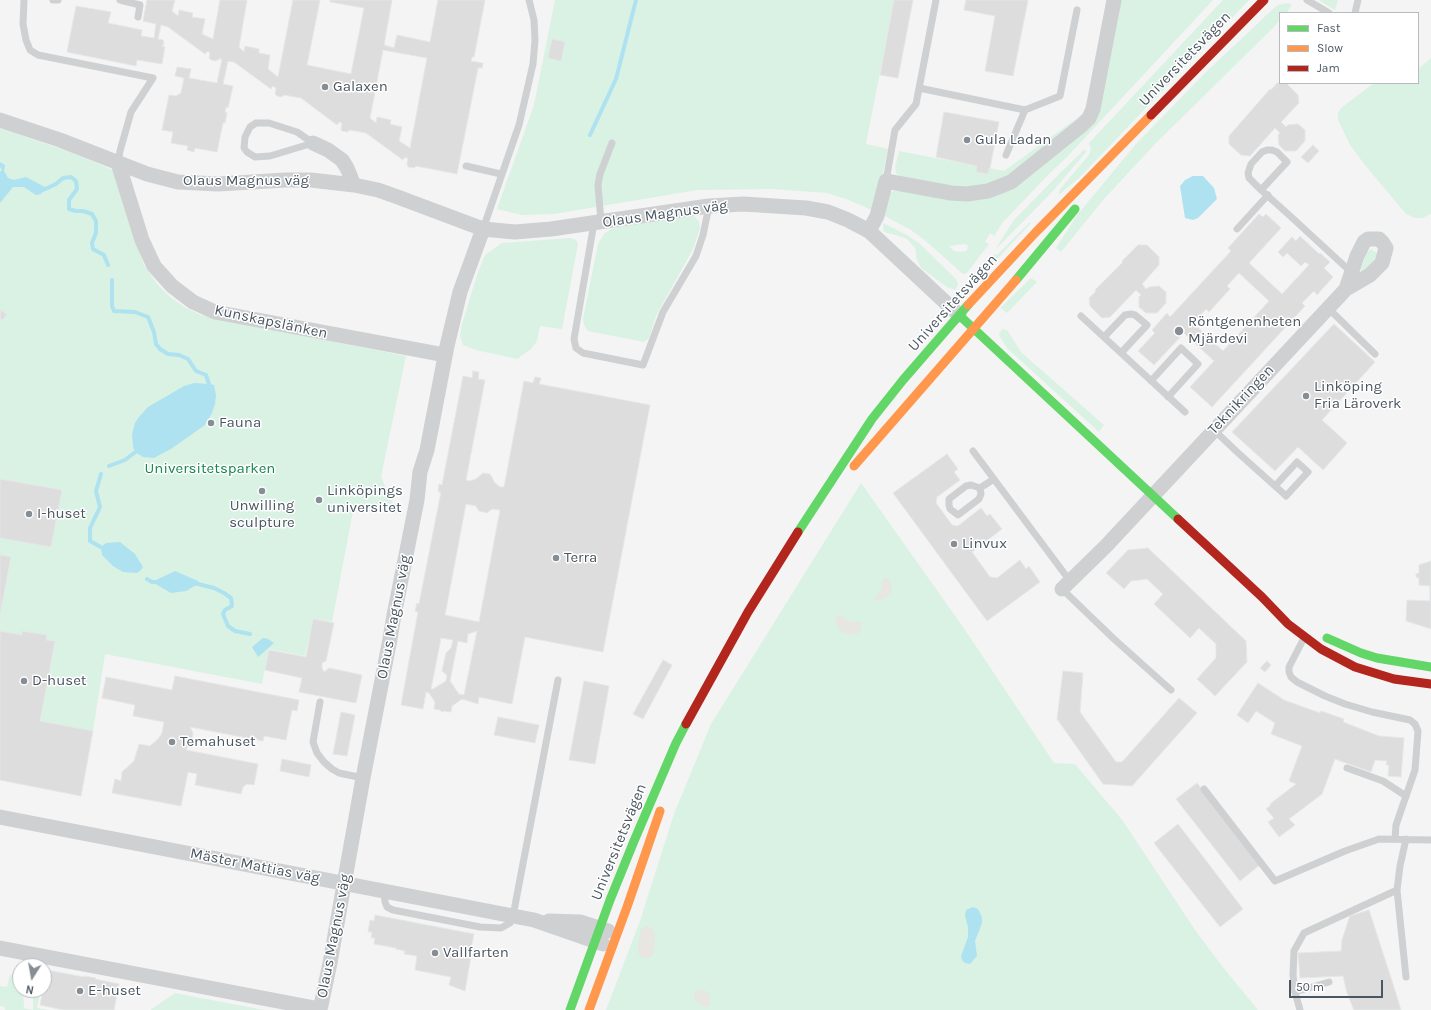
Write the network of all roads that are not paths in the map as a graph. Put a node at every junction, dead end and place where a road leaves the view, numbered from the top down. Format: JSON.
{"nodes":[{"id":1,"x":24,"y":0,"type":"edge"},
{"id":2,"x":53,"y":0,"type":"edge"},
{"id":3,"x":58,"y":0,"type":"edge"},
{"id":4,"x":120,"y":0,"type":"edge"},
{"id":5,"x":529,"y":0,"type":"edge"},
{"id":6,"x":936,"y":0,"type":"edge"},
{"id":7,"x":1114,"y":0,"type":"edge"},
{"id":8,"x":1264,"y":0,"type":"edge"},
{"id":9,"x":1307,"y":0,"type":"edge"},
{"id":10,"x":1358,"y":0,"type":"edge"},
{"id":11,"x":1077,"y":10,"type":"dead end"},
{"id":12,"x":1326,"y":12,"type":"edge"},
{"id":13,"x":1355,"y":12,"type":"edge"},
{"id":14,"x":138,"y":17,"type":"dead end"},
{"id":15,"x":919,"y":88,"type":"junction"},
{"id":16,"x":1024,"y":110,"type":"junction"},
{"id":17,"x":0,"y":120,"type":"edge"},
{"id":18,"x":1144,"y":121,"type":"junction"},
{"id":19,"x":313,"y":142,"type":"junction"},
{"id":20,"x":612,"y":143,"type":"dead end"},
{"id":21,"x":1006,"y":155,"type":"dead end"},
{"id":22,"x":118,"y":163,"type":"junction"},
{"id":23,"x":466,"y":166,"type":"dead end"},
{"id":24,"x":501,"y":174,"type":"junction"},
{"id":25,"x":886,"y":181,"type":"junction"},
{"id":26,"x":354,"y":185,"type":"junction"},
{"id":27,"x":1090,"y":190,"type":"dead end"},
{"id":28,"x":1261,"y":190,"type":"junction"},
{"id":29,"x":1268,"y":196,"type":"junction"},
{"id":30,"x":1080,"y":202,"type":"dead end"},
{"id":31,"x":709,"y":206,"type":"junction"},
{"id":32,"x":598,"y":223,"type":"junction"},
{"id":33,"x":483,"y":229,"type":"junction"},
{"id":34,"x":1237,"y":229,"type":"dead end"},
{"id":35,"x":869,"y":231,"type":"junction"},
{"id":36,"x":1356,"y":277,"type":"joint"},
{"id":37,"x":1328,"y":308,"type":"junction"},
{"id":38,"x":959,"y":315,"type":"junction"},
{"id":39,"x":1081,"y":316,"type":"dead end"},
{"id":40,"x":974,"y":328,"type":"junction"},
{"id":41,"x":1104,"y":337,"type":"junction"},
{"id":42,"x":1121,"y":353,"type":"junction"},
{"id":43,"x":1375,"y":354,"type":"dead end"},
{"id":44,"x":446,"y":355,"type":"junction"},
{"id":45,"x":1151,"y":381,"type":"junction"},
{"id":46,"x":1168,"y":397,"type":"junction"},
{"id":47,"x":1185,"y":412,"type":"dead end"},
{"id":48,"x":1214,"y":430,"type":"junction"},
{"id":49,"x":973,"y":451,"type":"dead end"},
{"id":50,"x":994,"y":479,"type":"junction"},
{"id":51,"x":1275,"y":486,"type":"junction"},
{"id":52,"x":980,"y":488,"type":"junction"},
{"id":53,"x":1153,"y":495,"type":"junction"},
{"id":54,"x":805,"y":522,"type":"junction"},
{"id":55,"x":1066,"y":585,"type":"junction"},
{"id":56,"x":1262,"y":597,"type":"junction"},
{"id":57,"x":1305,"y":625,"type":"dead end"},
{"id":58,"x":1317,"y":636,"type":"junction"},
{"id":59,"x":1431,"y":667,"type":"edge"},
{"id":60,"x":558,"y":680,"type":"dead end"},
{"id":61,"x":1431,"y":684,"type":"edge"},
{"id":62,"x":705,"y":689,"type":"junction"},
{"id":63,"x":1171,"y":690,"type":"dead end"},
{"id":64,"x":320,"y":702,"type":"dead end"},
{"id":65,"x":1347,"y":768,"type":"dead end"},
{"id":66,"x":363,"y":778,"type":"junction"},
{"id":67,"x":669,"y":784,"type":"dead end"},
{"id":68,"x":1204,"y":789,"type":"dead end"},
{"id":69,"x":1406,"y":796,"type":"junction"},
{"id":70,"x":662,"y":805,"type":"dead end"},
{"id":71,"x":0,"y":817,"type":"edge"},
{"id":72,"x":1395,"y":839,"type":"junction"},
{"id":73,"x":1406,"y":839,"type":"junction"},
{"id":74,"x":1431,"y":840,"type":"edge"},
{"id":75,"x":344,"y":883,"type":"junction"},
{"id":76,"x":1397,"y":890,"type":"junction"},
{"id":77,"x":513,"y":916,"type":"junction"},
{"id":78,"x":598,"y":935,"type":"junction"},
{"id":79,"x":615,"y":941,"type":"junction"},
{"id":80,"x":0,"y":948,"type":"edge"},
{"id":81,"x":1406,"y":976,"type":"dead end"},
{"id":82,"x":1329,"y":982,"type":"dead end"},
{"id":83,"x":1295,"y":992,"type":"junction"},
{"id":84,"x":320,"y":1010,"type":"edge"},
{"id":85,"x":570,"y":1010,"type":"edge"},
{"id":86,"x":589,"y":1010,"type":"edge"},
{"id":87,"x":1300,"y":1010,"type":"edge"}],
"edges":[{"from":1,"to":22,"type":"lane"},
{"from":2,"to":3,"type":"lane"},
{"from":4,"to":14,"type":"lane"},
{"from":5,"to":24,"type":"lane","name":"Olaus Magnus väg"},
{"from":6,"to":15,"type":"lane"},
{"from":7,"to":25,"type":"street"},
{"from":8,"to":18,"type":"main road","name":"Universitetsvägen"},
{"from":9,"to":12,"type":"lane"},
{"from":10,"to":13,"type":"lane"},
{"from":11,"to":16,"type":"lane"},
{"from":15,"to":16,"type":"lane"},
{"from":15,"to":25,"type":"lane"},
{"from":16,"to":21,"type":"lane"},
{"from":17,"to":22,"type":"street"},
{"from":18,"to":27,"type":"main road","name":"Universitetsvägen"},
{"from":18,"to":38,"type":"main road","name":"Universitetsvägen"},
{"from":19,"to":19,"type":"lane"},
{"from":19,"to":26,"type":"street"},
{"from":20,"to":32,"type":"lane"},
{"from":22,"to":26,"type":"street","name":"Olaus Magnus väg"},
{"from":22,"to":44,"type":"street","name":"Kunskapslänken"},
{"from":23,"to":24,"type":"lane"},
{"from":24,"to":33,"type":"lane","name":"Olaus Magnus väg"},
{"from":25,"to":35,"type":"street"},
{"from":26,"to":33,"type":"street","name":"Olaus Magnus väg"},
{"from":28,"to":28,"type":"lane"},
{"from":28,"to":29,"type":"lane"},
{"from":29,"to":34,"type":"lane"},
{"from":29,"to":36,"type":"lane"},
{"from":30,"to":40,"type":"main road","name":"Universitetsvägen"},
{"from":31,"to":32,"type":"street","name":"Olaus Magnus väg"},
{"from":31,"to":32,"type":"lane"},
{"from":31,"to":35,"type":"street","name":"Olaus Magnus väg"},
{"from":32,"to":33,"type":"street","name":"Olaus Magnus väg"},
{"from":33,"to":44,"type":"street","name":"Olaus Magnus väg"},
{"from":35,"to":38,"type":"street","name":"Olaus Magnus väg"},
{"from":36,"to":37,"type":"street","name":"Teknikringen"},
{"from":37,"to":43,"type":"lane"},
{"from":37,"to":48,"type":"street","name":"Teknikringen"},
{"from":38,"to":40,"type":"main road","name":"Olaus Magnus väg"},
{"from":38,"to":54,"type":"main road","name":"Universitetsvägen"},
{"from":39,"to":41,"type":"lane"},
{"from":40,"to":53,"type":"main road"},
{"from":40,"to":54,"type":"main road","name":"Universitetsvägen"},
{"from":41,"to":42,"type":"lane"},
{"from":41,"to":42,"type":"lane"},
{"from":42,"to":45,"type":"lane"},
{"from":44,"to":66,"type":"street","name":"Olaus Magnus väg"},
{"from":45,"to":46,"type":"lane"},
{"from":45,"to":46,"type":"lane"},
{"from":46,"to":47,"type":"lane"},
{"from":48,"to":51,"type":"lane"},
{"from":48,"to":53,"type":"street","name":"Teknikringen"},
{"from":49,"to":50,"type":"lane"},
{"from":50,"to":52,"type":"lane"},
{"from":50,"to":55,"type":"lane"},
{"from":51,"to":51,"type":"lane"},
{"from":52,"to":52,"type":"lane"},
{"from":53,"to":55,"type":"street","name":"Teknikringen"},
{"from":53,"to":56,"type":"main road"},
{"from":54,"to":62,"type":"main road","name":"Universitetsvägen"},
{"from":55,"to":63,"type":"lane"},
{"from":56,"to":57,"type":"main road"},
{"from":56,"to":58,"type":"main road"},
{"from":58,"to":59,"type":"main road"},
{"from":58,"to":61,"type":"main road"},
{"from":58,"to":69,"type":"lane"},
{"from":60,"to":77,"type":"lane"},
{"from":62,"to":67,"type":"main road","name":"Universitetsvägen"},
{"from":62,"to":78,"type":"main road","name":"Universitetsvägen"},
{"from":64,"to":66,"type":"lane"},
{"from":65,"to":69,"type":"lane"},
{"from":66,"to":75,"type":"street","name":"Olaus Magnus väg"},
{"from":68,"to":72,"type":"lane"},
{"from":69,"to":72,"type":"lane"},
{"from":70,"to":79,"type":"main road","name":"Universitetsvägen"},
{"from":71,"to":75,"type":"street","name":"Mäster Mattias väg"},
{"from":72,"to":73,"type":"lane"},
{"from":73,"to":74,"type":"lane"},
{"from":73,"to":76,"type":"lane"},
{"from":75,"to":77,"type":"street","name":"Mäster Mattias väg"},
{"from":75,"to":84,"type":"street","name":"Olaus Magnus väg"},
{"from":76,"to":81,"type":"lane"},
{"from":76,"to":83,"type":"lane"},
{"from":77,"to":78,"type":"street","name":"Mäster Mattias väg"},
{"from":78,"to":79,"type":"street","name":"Mäster Mattias väg"},
{"from":78,"to":85,"type":"main road","name":"Universitetsvägen"},
{"from":79,"to":86,"type":"main road","name":"Universitetsvägen"},
{"from":80,"to":84,"type":"street"},
{"from":82,"to":83,"type":"lane"},
{"from":83,"to":87,"type":"lane"}]}
